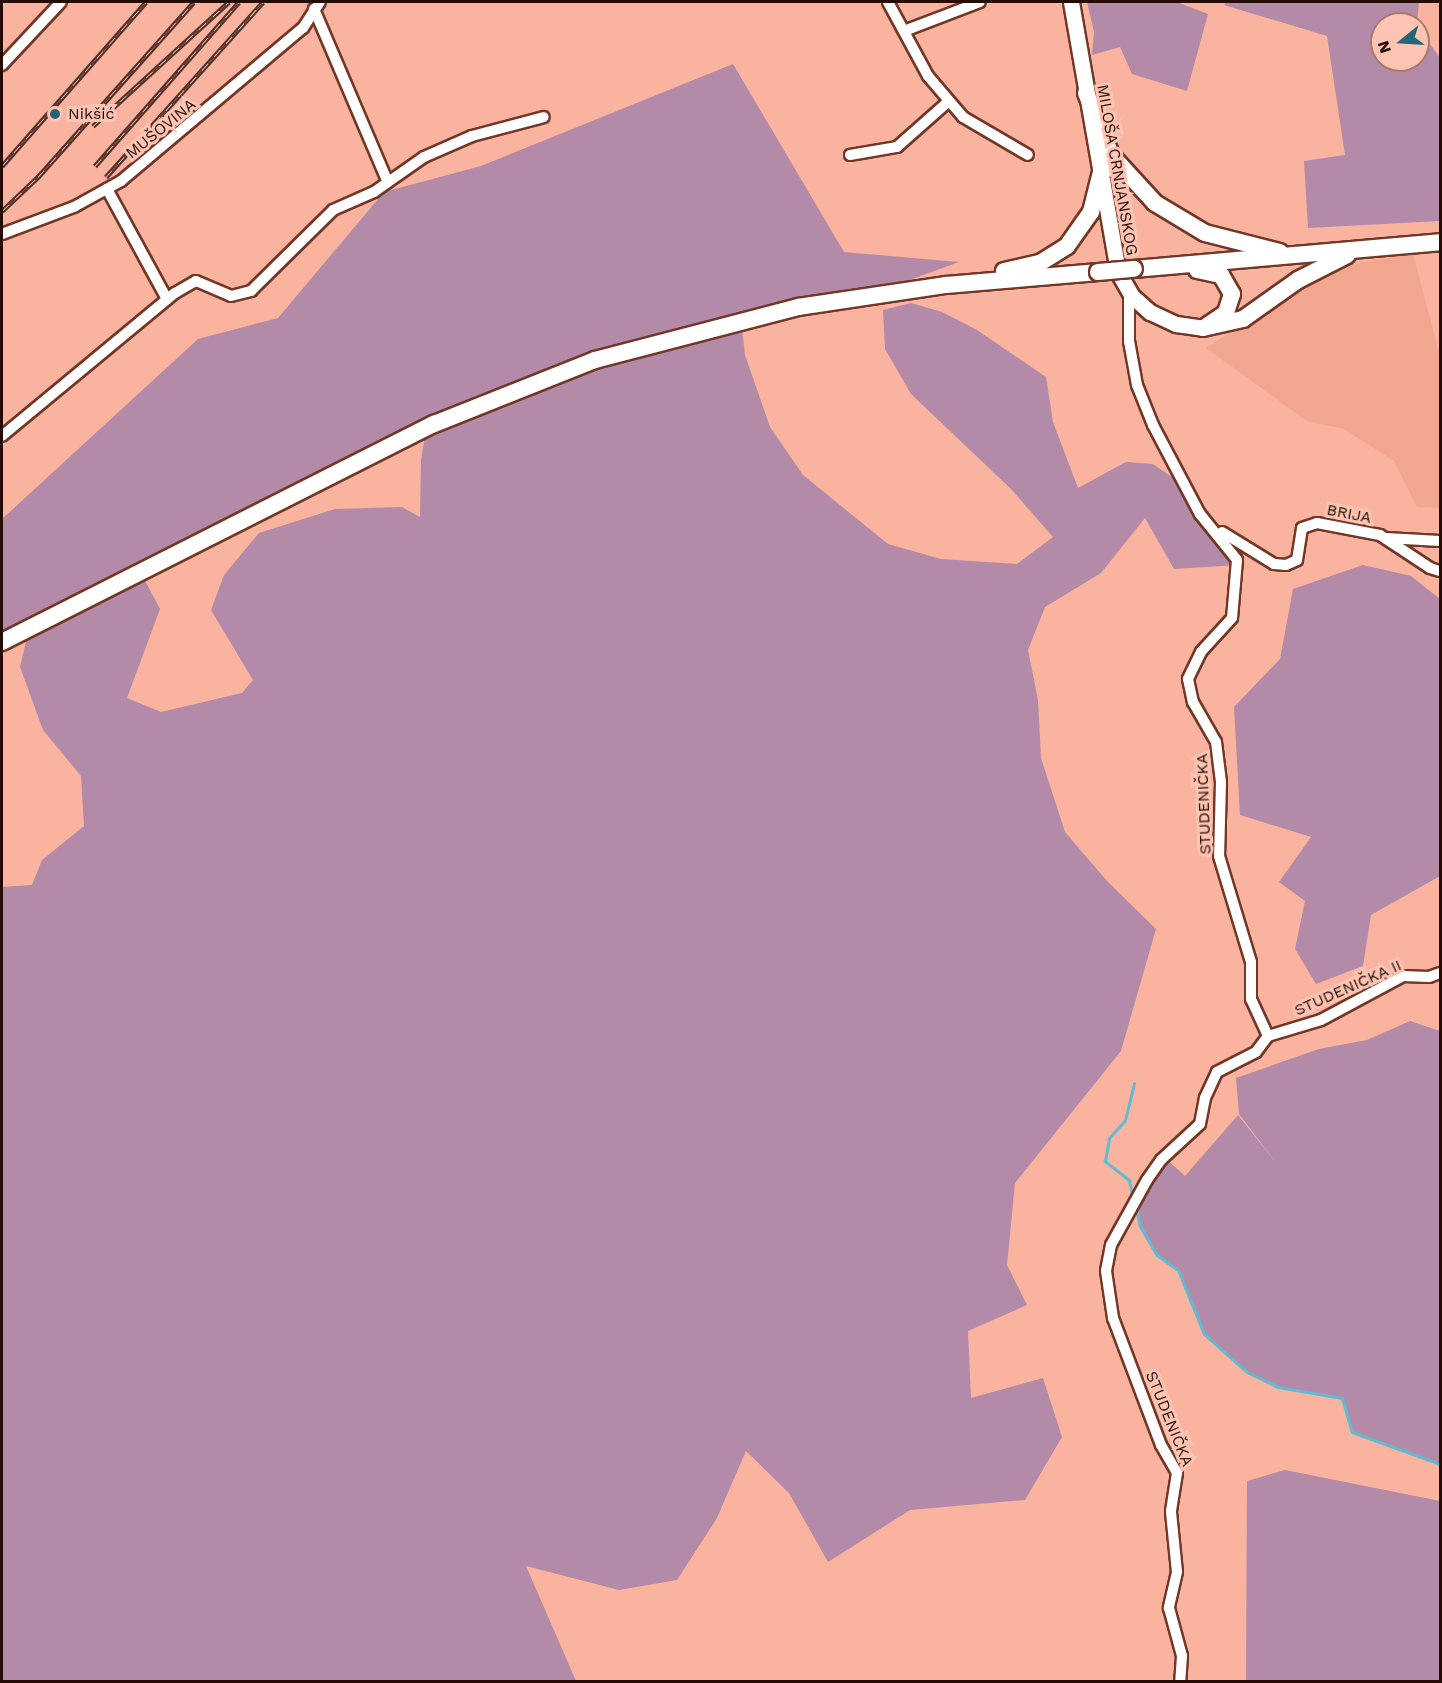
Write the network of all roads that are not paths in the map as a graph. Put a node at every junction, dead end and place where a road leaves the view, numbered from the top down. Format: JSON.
{"nodes":[{"id":1,"x":61,"y":2,"type":"edge"},
{"id":2,"x":888,"y":2,"type":"edge"},
{"id":3,"x":980,"y":2,"type":"edge"},
{"id":4,"x":1071,"y":2,"type":"edge"},
{"id":5,"x":317,"y":5,"type":"edge"},
{"id":6,"x":904,"y":30,"type":"junction"},
{"id":7,"x":2,"y":65,"type":"edge"},
{"id":8,"x":1086,"y":93,"type":"junction"},
{"id":9,"x":949,"y":101,"type":"junction"},
{"id":10,"x":544,"y":117,"type":"dead end"},
{"id":11,"x":850,"y":154,"type":"dead end"},
{"id":12,"x":1028,"y":155,"type":"dead end"},
{"id":13,"x":1122,"y":170,"type":"junction"},
{"id":14,"x":1100,"y":175,"type":"junction"},
{"id":15,"x":387,"y":180,"type":"junction"},
{"id":16,"x":108,"y":189,"type":"junction"},
{"id":17,"x":2,"y":234,"type":"edge"},
{"id":18,"x":1440,"y":242,"type":"edge"},
{"id":19,"x":1359,"y":249,"type":"junction"},
{"id":20,"x":1292,"y":255,"type":"junction"},
{"id":21,"x":1138,"y":269,"type":"junction"},
{"id":22,"x":964,"y":284,"type":"junction"},
{"id":23,"x":1129,"y":292,"type":"junction"},
{"id":24,"x":167,"y":299,"type":"junction"},
{"id":25,"x":1203,"y":328,"type":"junction"},
{"id":26,"x":2,"y":436,"type":"edge"},
{"id":27,"x":1212,"y":525,"type":"junction"},
{"id":28,"x":1386,"y":538,"type":"junction"},
{"id":29,"x":1440,"y":541,"type":"edge"},
{"id":30,"x":1440,"y":571,"type":"edge"},
{"id":31,"x":2,"y":642,"type":"edge"},
{"id":32,"x":1440,"y":973,"type":"edge"},
{"id":33,"x":1268,"y":1036,"type":"junction"},
{"id":34,"x":1180,"y":1682,"type":"edge"}],
"edges":[{"from":1,"to":7,"type":"street"},
{"from":2,"to":6,"type":"street"},
{"from":3,"to":6,"type":"street"},
{"from":4,"to":8,"type":"main road","name":"MILOŠA CRNJANSKOG"},
{"from":5,"to":15,"type":"street"},
{"from":5,"to":16,"type":"street","name":"MUŠOVINA"},
{"from":6,"to":9,"type":"street"},
{"from":8,"to":13,"type":"main road"},
{"from":8,"to":14,"type":"main road","name":"MILOŠA CRNJANSKOG"},
{"from":9,"to":11,"type":"street"},
{"from":9,"to":12,"type":"street"},
{"from":10,"to":15,"type":"street"},
{"from":13,"to":14,"type":"main road"},
{"from":13,"to":20,"type":"main road"},
{"from":14,"to":22,"type":"main road"},
{"from":14,"to":23,"type":"main road","name":"MILOŠA CRNJANSKOG"},
{"from":15,"to":24,"type":"street"},
{"from":16,"to":17,"type":"street","name":"MUŠOVINA"},
{"from":16,"to":24,"type":"street"},
{"from":18,"to":19,"type":"main road"},
{"from":19,"to":20,"type":"main road"},
{"from":19,"to":25,"type":"main road"},
{"from":20,"to":21,"type":"main road"},
{"from":21,"to":22,"type":"main road","bridge":true},
{"from":21,"to":25,"type":"main road"},
{"from":22,"to":31,"type":"main road"},
{"from":23,"to":25,"type":"main road","name":"MILOŠA CRNJANSKOG"},
{"from":23,"to":27,"type":"street","name":"STUDENIČKA"},
{"from":24,"to":26,"type":"street"},
{"from":27,"to":28,"type":"street","name":"BRIJA"},
{"from":27,"to":33,"type":"street","name":"STUDENIČKA"},
{"from":28,"to":29,"type":"street"},
{"from":28,"to":30,"type":"street","name":"BRIJA"},
{"from":32,"to":33,"type":"street","name":"STUDENIČKA II"},
{"from":33,"to":34,"type":"street","name":"STUDENIČKA"}]}
